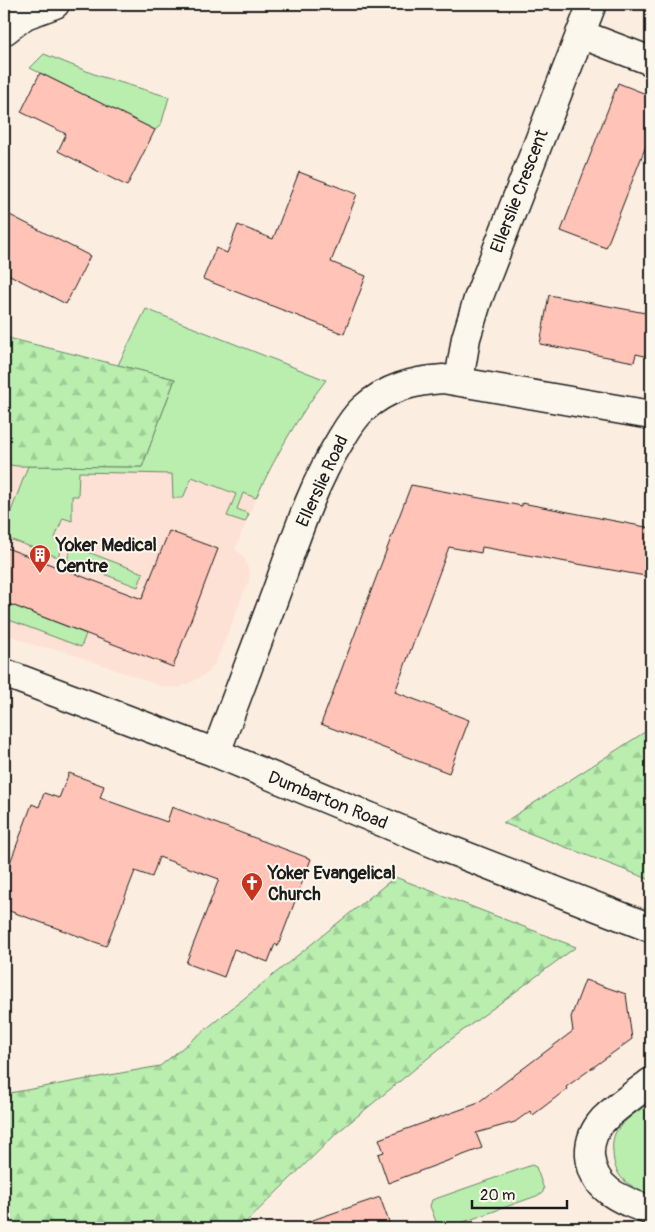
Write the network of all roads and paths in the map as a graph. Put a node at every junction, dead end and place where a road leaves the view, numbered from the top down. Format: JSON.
{"nodes":[{"id":1,"x":55,"y":4,"type":"edge"},
{"id":2,"x":592,"y":4,"type":"edge"},
{"id":3,"x":4,"y":31,"type":"edge"},
{"id":4,"x":580,"y":34,"type":"junction"},
{"id":5,"x":651,"y":61,"type":"edge"},
{"id":6,"x":459,"y":381,"type":"junction"},
{"id":7,"x":651,"y":415,"type":"edge"},
{"id":8,"x":4,"y":673,"type":"edge"},
{"id":9,"x":216,"y":753,"type":"junction"},
{"id":10,"x":651,"y":928,"type":"edge"},
{"id":11,"x":651,"y":1082,"type":"edge"},
{"id":12,"x":651,"y":1211,"type":"edge"}],
"edges":[{"from":1,"to":3,"type":"street"},
{"from":2,"to":4,"type":"street","name":"Ellerslie Crescent"},
{"from":4,"to":5,"type":"street"},
{"from":4,"to":6,"type":"street","name":"Ellerslie Crescent"},
{"from":6,"to":7,"type":"street","name":"Ellerslie Road"},
{"from":6,"to":9,"type":"street","name":"Ellerslie Road"},
{"from":8,"to":9,"type":"street","name":"Dumbarton Road"},
{"from":9,"to":10,"type":"street","name":"Dumbarton Road"},
{"from":11,"to":12,"type":"street"}]}
